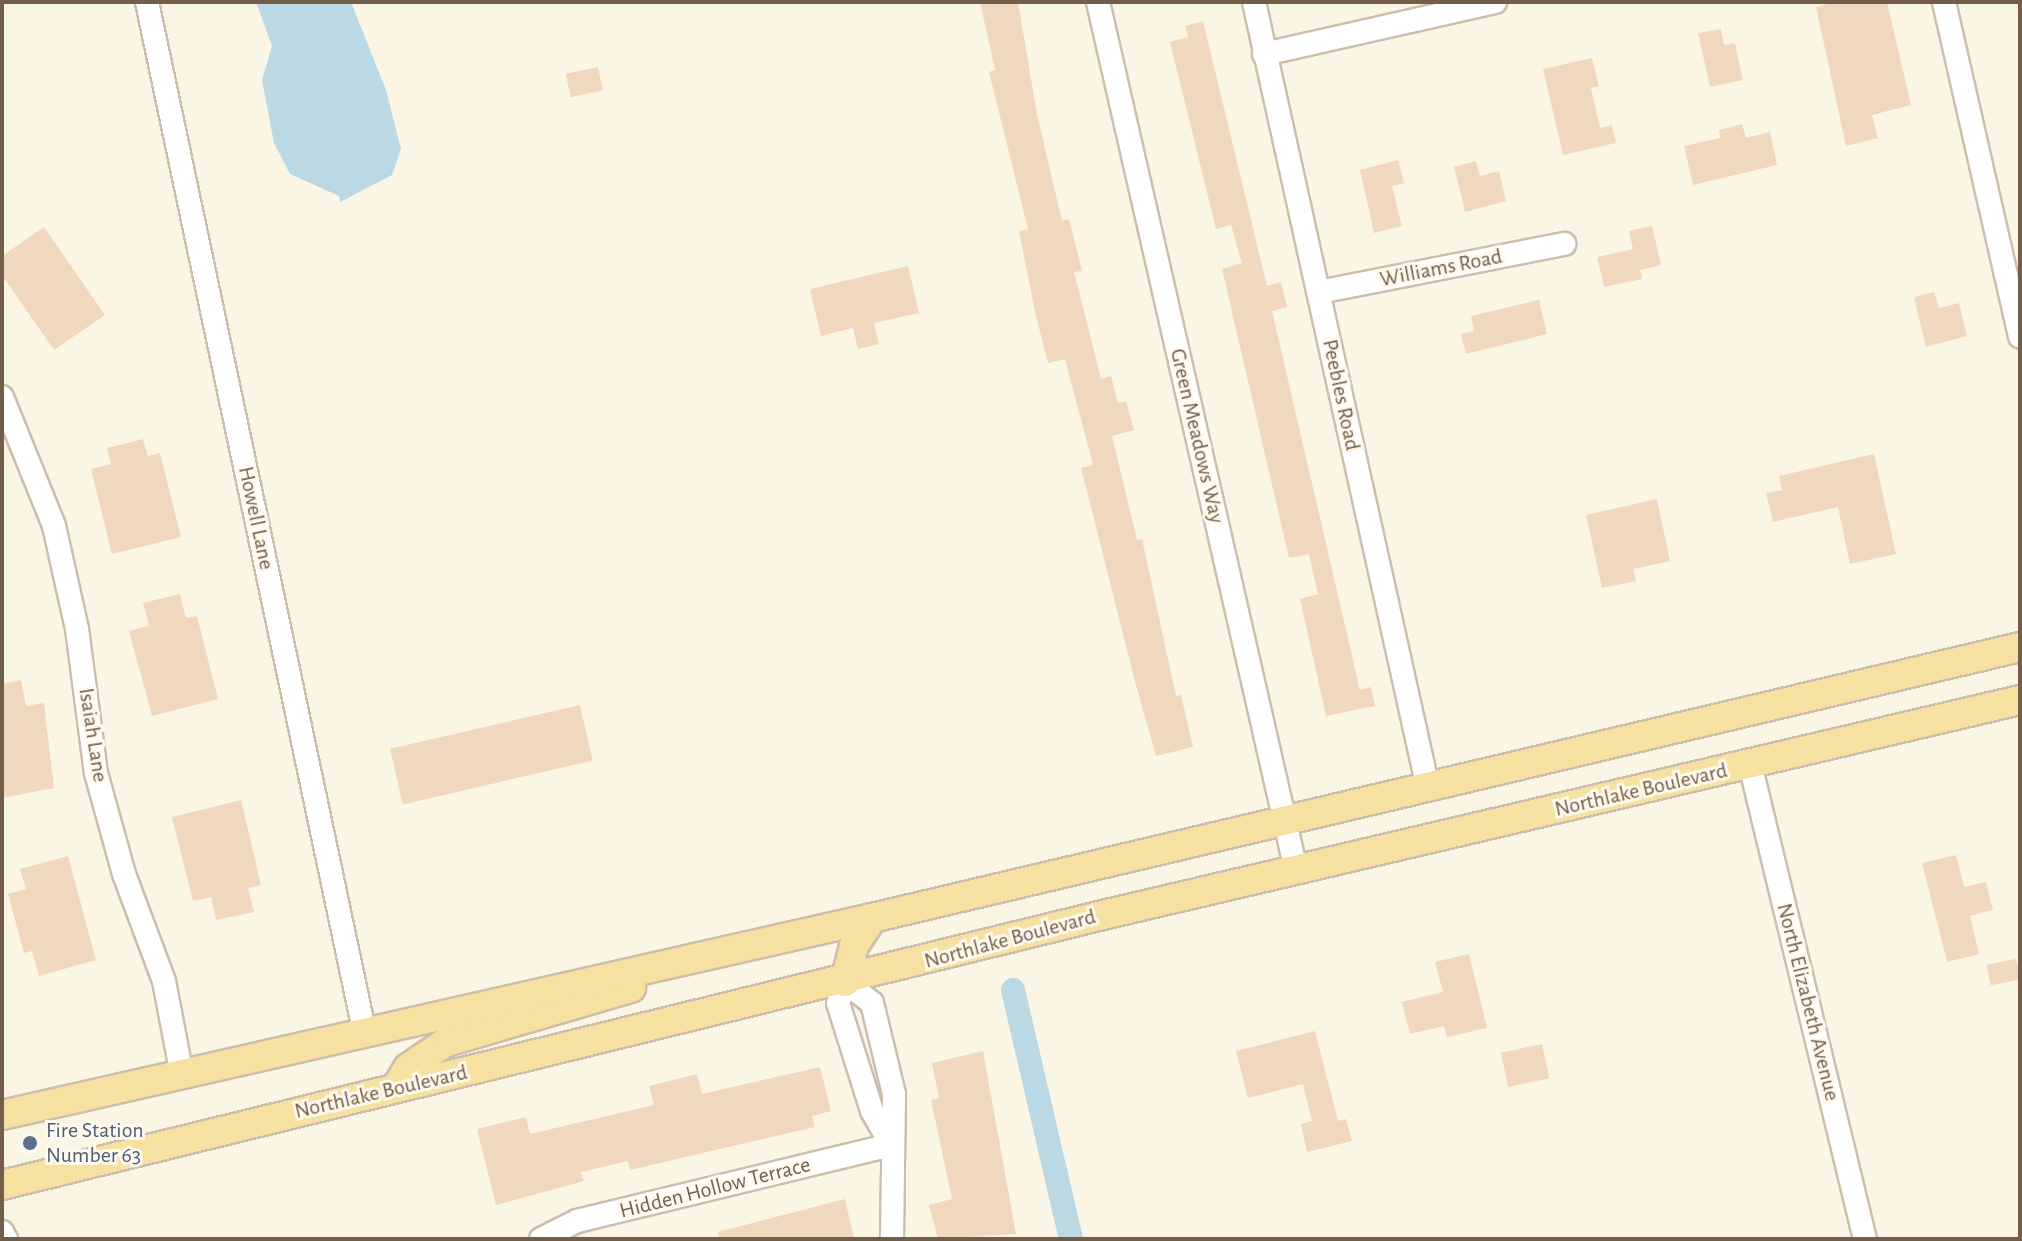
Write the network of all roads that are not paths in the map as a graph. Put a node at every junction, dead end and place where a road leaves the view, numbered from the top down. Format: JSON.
{"nodes":[{"id":1,"x":147,"y":2,"type":"edge"},
{"id":2,"x":1098,"y":2,"type":"edge"},
{"id":3,"x":1254,"y":2,"type":"edge"},
{"id":4,"x":1495,"y":2,"type":"edge"},
{"id":5,"x":1501,"y":2,"type":"edge"},
{"id":6,"x":1944,"y":2,"type":"edge"},
{"id":7,"x":1517,"y":3,"type":"edge"},
{"id":8,"x":1264,"y":54,"type":"junction"},
{"id":9,"x":1564,"y":244,"type":"dead end"},
{"id":10,"x":1319,"y":292,"type":"junction"},
{"id":11,"x":2019,"y":331,"type":"edge"},
{"id":12,"x":2,"y":397,"type":"edge"},
{"id":13,"x":2020,"y":647,"type":"edge"},
{"id":14,"x":2020,"y":700,"type":"edge"},
{"id":15,"x":1750,"y":764,"type":"junction"},
{"id":16,"x":1428,"y":788,"type":"junction"},
{"id":17,"x":1284,"y":818,"type":"junction"},
{"id":18,"x":1296,"y":870,"type":"junction"},
{"id":19,"x":872,"y":918,"type":"junction"},
{"id":20,"x":657,"y":967,"type":"junction"},
{"id":21,"x":845,"y":982,"type":"junction"},
{"id":22,"x":365,"y":1035,"type":"junction"},
{"id":23,"x":182,"y":1075,"type":"junction"},
{"id":24,"x":396,"y":1088,"type":"junction"},
{"id":25,"x":2,"y":1115,"type":"edge"},
{"id":26,"x":892,"y":1145,"type":"junction"},
{"id":27,"x":2,"y":1185,"type":"edge"},
{"id":28,"x":2,"y":1232,"type":"edge"},
{"id":29,"x":6,"y":1239,"type":"edge"},
{"id":30,"x":541,"y":1239,"type":"edge"},
{"id":31,"x":892,"y":1239,"type":"edge"},
{"id":32,"x":1865,"y":1239,"type":"edge"}],
"edges":[{"from":1,"to":22,"type":"street","name":"Howell Lane"},
{"from":2,"to":17,"type":"street","name":"Green Meadows Way"},
{"from":3,"to":8,"type":"street","name":"Peebles Road"},
{"from":4,"to":8,"type":"street"},
{"from":5,"to":7,"type":"street"},
{"from":6,"to":11,"type":"street"},
{"from":8,"to":10,"type":"street","name":"Peebles Road"},
{"from":9,"to":10,"type":"street","name":"Williams Road"},
{"from":10,"to":16,"type":"street","name":"Peebles Road"},
{"from":12,"to":23,"type":"street","name":"Isaiah Lane"},
{"from":13,"to":16,"type":"main road"},
{"from":14,"to":15,"type":"main road","name":"Northlake Boulevard"},
{"from":15,"to":18,"type":"main road","name":"Northlake Boulevard"},
{"from":15,"to":32,"type":"street","name":"North Elizabeth Avenue"},
{"from":16,"to":17,"type":"main road"},
{"from":17,"to":18,"type":"street","name":"Green Meadows Way"},
{"from":17,"to":19,"type":"main road"},
{"from":18,"to":21,"type":"main road","name":"Northlake Boulevard"},
{"from":19,"to":20,"type":"main road"},
{"from":19,"to":21,"type":"main road"},
{"from":20,"to":22,"type":"main road"},
{"from":20,"to":24,"type":"main road"},
{"from":21,"to":24,"type":"main road","name":"Northlake Boulevard"},
{"from":21,"to":26,"type":"street"},
{"from":21,"to":26,"type":"street"},
{"from":22,"to":23,"type":"main road"},
{"from":23,"to":25,"type":"main road"},
{"from":24,"to":27,"type":"main road","name":"Northlake Boulevard"},
{"from":26,"to":30,"type":"street","name":"Hidden Hollow Terrace"},
{"from":26,"to":31,"type":"street"},
{"from":28,"to":29,"type":"street"}]}
